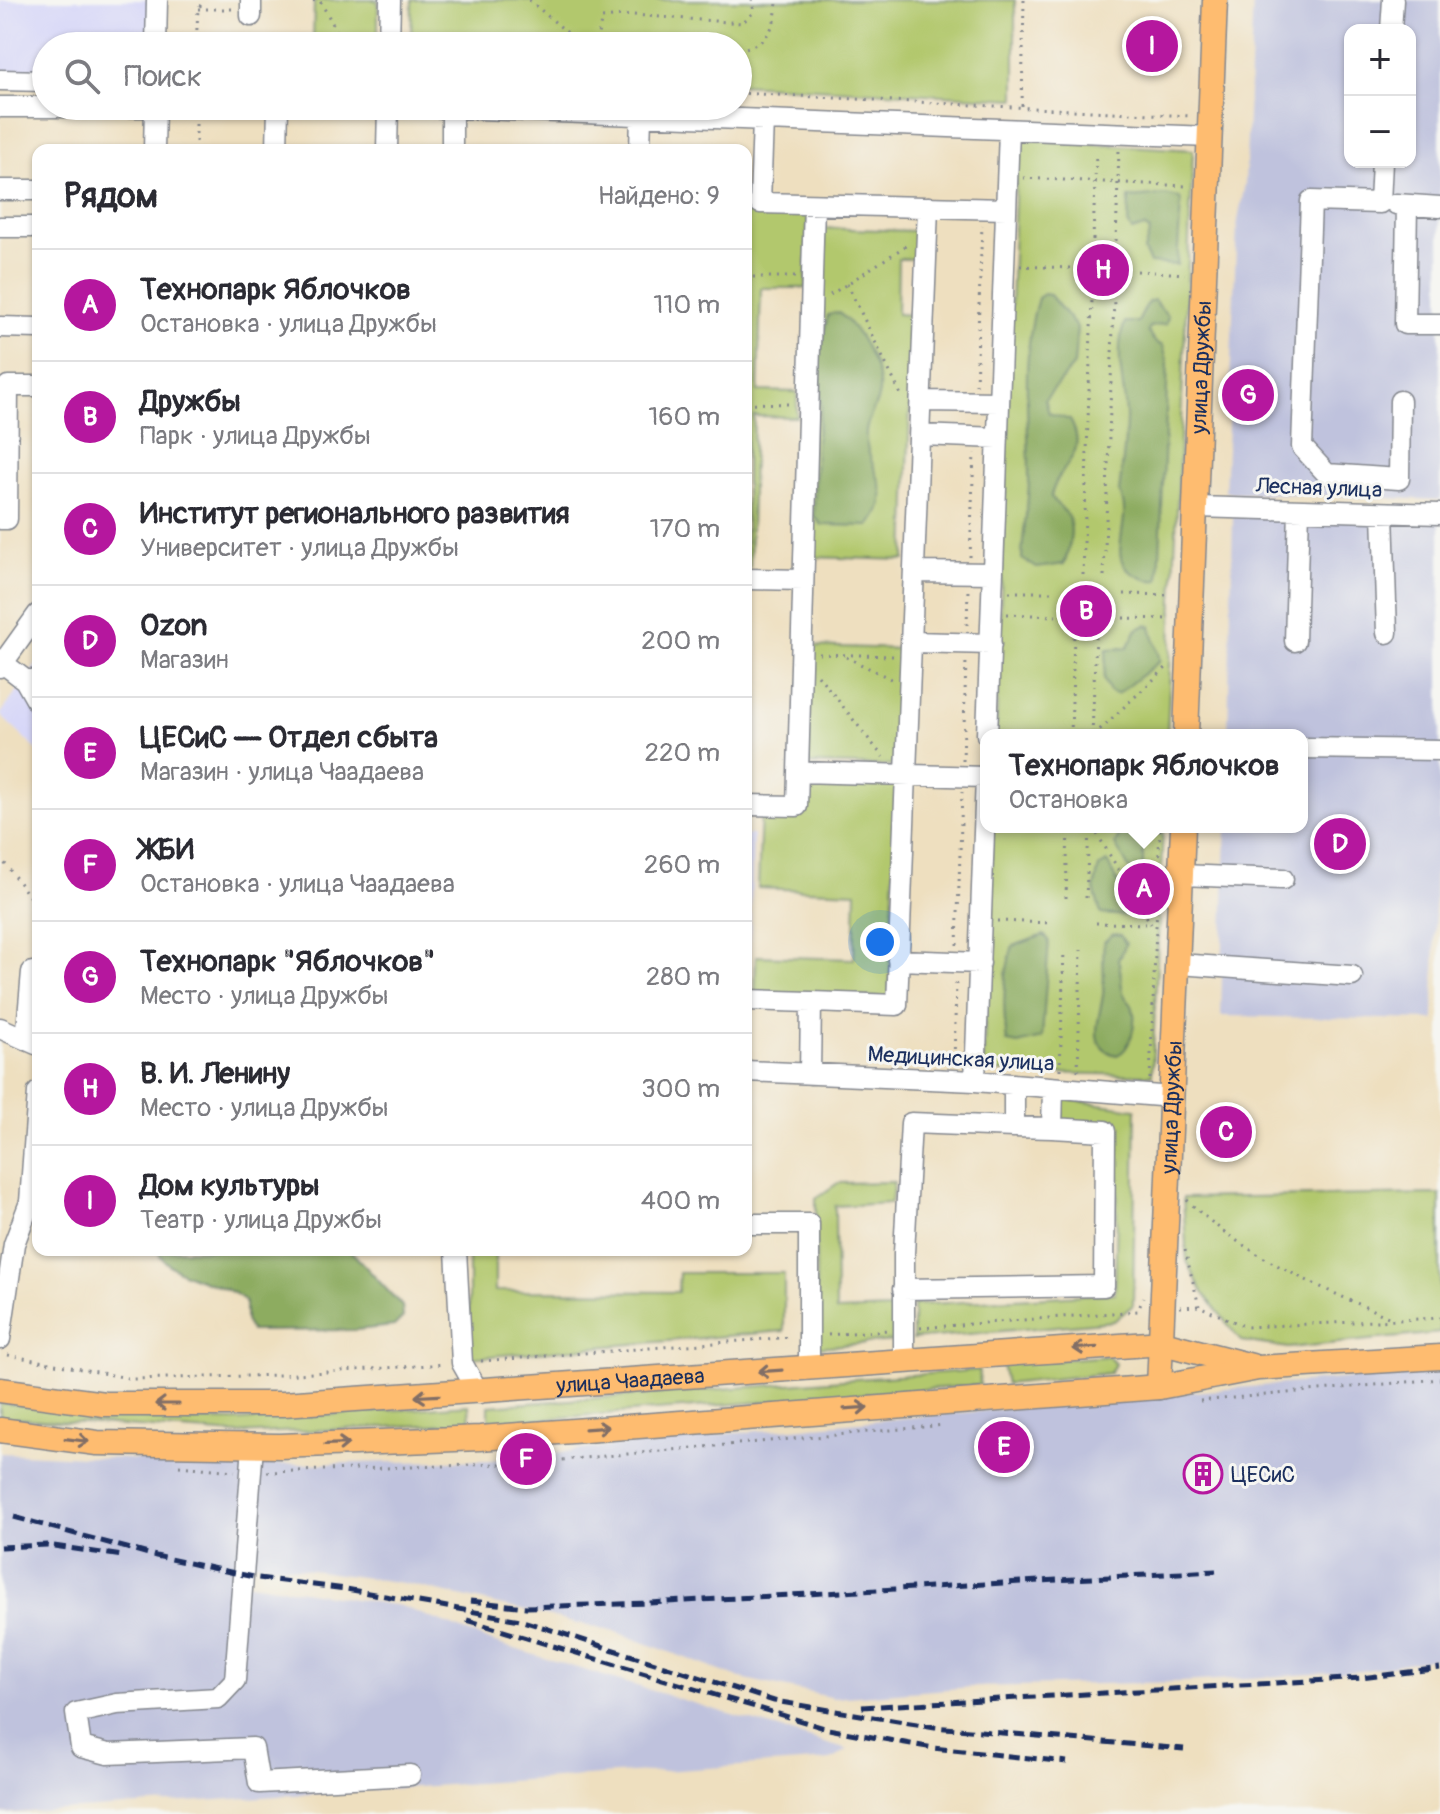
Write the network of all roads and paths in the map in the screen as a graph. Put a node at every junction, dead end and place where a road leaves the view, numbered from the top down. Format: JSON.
{"nodes":[{"id":1,"x":157,"y":0,"type":"edge"},
{"id":2,"x":204,"y":0,"type":"edge"},
{"id":3,"x":305,"y":0,"type":"edge"},
{"id":4,"x":390,"y":0,"type":"edge"},
{"id":5,"x":529,"y":0,"type":"edge"},
{"id":6,"x":752,"y":0,"type":"edge"},
{"id":7,"x":777,"y":0,"type":"edge"},
{"id":8,"x":1024,"y":0,"type":"edge"},
{"id":9,"x":1215,"y":0,"type":"edge"},
{"id":10,"x":1393,"y":0,"type":"edge"},
{"id":11,"x":251,"y":8,"type":"edge"},
{"id":12,"x":198,"y":9,"type":"junction"},
{"id":13,"x":1391,"y":24,"type":"edge"},
{"id":14,"x":156,"y":32,"type":"edge"},
{"id":15,"x":197,"y":32,"type":"edge"},
{"id":16,"x":337,"y":32,"type":"edge"},
{"id":17,"x":389,"y":32,"type":"edge"},
{"id":18,"x":567,"y":32,"type":"edge"},
{"id":19,"x":598,"y":32,"type":"edge"},
{"id":20,"x":752,"y":47,"type":"edge"},
{"id":21,"x":0,"y":80,"type":"edge"},
{"id":22,"x":32,"y":81,"type":"edge"},
{"id":23,"x":752,"y":94,"type":"edge"},
{"id":24,"x":1022,"y":106,"type":"junction"},
{"id":25,"x":0,"y":107,"type":"edge"},
{"id":26,"x":32,"y":107,"type":"edge"},
{"id":27,"x":1190,"y":116,"type":"dead end"},
{"id":28,"x":155,"y":120,"type":"edge"},
{"id":29,"x":196,"y":120,"type":"edge"},
{"id":30,"x":278,"y":120,"type":"edge"},
{"id":31,"x":388,"y":120,"type":"edge"},
{"id":32,"x":452,"y":120,"type":"edge"},
{"id":33,"x":641,"y":120,"type":"edge"},
{"id":34,"x":752,"y":120,"type":"edge"},
{"id":35,"x":763,"y":120,"type":"junction"},
{"id":36,"x":1009,"y":130,"type":"junction"},
{"id":37,"x":1097,"y":133,"type":"junction"},
{"id":38,"x":1120,"y":134,"type":"junction"},
{"id":39,"x":1210,"y":137,"type":"junction"},
{"id":40,"x":154,"y":144,"type":"edge"},
{"id":41,"x":196,"y":144,"type":"edge"},
{"id":42,"x":277,"y":144,"type":"edge"},
{"id":43,"x":387,"y":144,"type":"edge"},
{"id":44,"x":452,"y":144,"type":"edge"},
{"id":45,"x":640,"y":144,"type":"edge"},
{"id":46,"x":1382,"y":168,"type":"edge"},
{"id":47,"x":1007,"y":177,"type":"junction"},
{"id":48,"x":1095,"y":182,"type":"junction"},
{"id":49,"x":1118,"y":183,"type":"junction"},
{"id":50,"x":1189,"y":186,"type":"dead end"},
{"id":51,"x":0,"y":190,"type":"edge"},
{"id":52,"x":32,"y":190,"type":"edge"},
{"id":53,"x":1380,"y":203,"type":"junction"},
{"id":54,"x":814,"y":205,"type":"junction"},
{"id":55,"x":1407,"y":205,"type":"junction"},
{"id":56,"x":928,"y":207,"type":"junction"},
{"id":57,"x":1440,"y":207,"type":"edge"},
{"id":58,"x":1006,"y":209,"type":"junction"},
{"id":59,"x":0,"y":227,"type":"edge"},
{"id":60,"x":32,"y":227,"type":"edge"},
{"id":61,"x":928,"y":232,"type":"junction"},
{"id":62,"x":1093,"y":240,"type":"dead end"},
{"id":63,"x":1116,"y":241,"type":"dead end"},
{"id":64,"x":1004,"y":265,"type":"junction"},
{"id":65,"x":1070,"y":268,"type":"dead end"},
{"id":66,"x":1137,"y":271,"type":"dead end"},
{"id":67,"x":1185,"y":274,"type":"dead end"},
{"id":68,"x":752,"y":277,"type":"edge"},
{"id":69,"x":812,"y":277,"type":"junction"},
{"id":70,"x":847,"y":284,"type":"junction"},
{"id":71,"x":1092,"y":299,"type":"dead end"},
{"id":72,"x":1114,"y":300,"type":"dead end"},
{"id":73,"x":811,"y":307,"type":"junction"},
{"id":74,"x":1440,"y":324,"type":"edge"},
{"id":75,"x":0,"y":327,"type":"edge"},
{"id":76,"x":32,"y":328,"type":"edge"},
{"id":77,"x":32,"y":386,"type":"edge"},
{"id":78,"x":1400,"y":401,"type":"dead end"},
{"id":79,"x":999,"y":402,"type":"junction"},
{"id":80,"x":752,"y":403,"type":"edge"},
{"id":81,"x":808,"y":404,"type":"junction"},
{"id":82,"x":914,"y":404,"type":"junction"},
{"id":83,"x":920,"y":435,"type":"junction"},
{"id":84,"x":998,"y":438,"type":"junction"},
{"id":85,"x":1196,"y":507,"type":"junction"},
{"id":86,"x":1299,"y":510,"type":"junction"},
{"id":87,"x":1383,"y":513,"type":"junction"},
{"id":88,"x":1440,"y":514,"type":"edge"},
{"id":89,"x":0,"y":519,"type":"edge"},
{"id":90,"x":914,"y":572,"type":"junction"},
{"id":91,"x":1083,"y":575,"type":"dead end"},
{"id":92,"x":1104,"y":576,"type":"dead end"},
{"id":93,"x":752,"y":579,"type":"edge"},
{"id":94,"x":803,"y":580,"type":"junction"},
{"id":95,"x":993,"y":582,"type":"junction"},
{"id":96,"x":1057,"y":592,"type":"dead end"},
{"id":97,"x":1124,"y":594,"type":"dead end"},
{"id":98,"x":1171,"y":595,"type":"dead end"},
{"id":99,"x":992,"y":614,"type":"junction"},
{"id":100,"x":1056,"y":616,"type":"dead end"},
{"id":101,"x":1123,"y":618,"type":"dead end"},
{"id":102,"x":1170,"y":619,"type":"dead end"},
{"id":103,"x":32,"y":622,"type":"edge"},
{"id":104,"x":1387,"y":633,"type":"dead end"},
{"id":105,"x":1074,"y":634,"type":"dead end"},
{"id":106,"x":1096,"y":635,"type":"dead end"},
{"id":107,"x":1295,"y":641,"type":"dead end"},
{"id":108,"x":991,"y":644,"type":"junction"},
{"id":109,"x":911,"y":649,"type":"junction"},
{"id":110,"x":801,"y":654,"type":"junction"},
{"id":111,"x":843,"y":655,"type":"junction"},
{"id":112,"x":1,"y":663,"type":"edge"},
{"id":113,"x":1168,"y":666,"type":"dead end"},
{"id":114,"x":32,"y":680,"type":"edge"},
{"id":115,"x":910,"y":689,"type":"junction"},
{"id":116,"x":987,"y":729,"type":"edge"},
{"id":117,"x":1071,"y":729,"type":"edge"},
{"id":118,"x":1093,"y":729,"type":"edge"},
{"id":119,"x":1100,"y":729,"type":"edge"},
{"id":120,"x":1186,"y":729,"type":"edge"},
{"id":121,"x":1308,"y":748,"type":"edge"},
{"id":122,"x":1440,"y":750,"type":"edge"},
{"id":123,"x":798,"y":772,"type":"junction"},
{"id":124,"x":902,"y":776,"type":"junction"},
{"id":125,"x":980,"y":777,"type":"edge"},
{"id":126,"x":752,"y":805,"type":"edge"},
{"id":127,"x":984,"y":833,"type":"edge"},
{"id":128,"x":1068,"y":833,"type":"edge"},
{"id":129,"x":1091,"y":833,"type":"edge"},
{"id":130,"x":1095,"y":833,"type":"edge"},
{"id":131,"x":1160,"y":833,"type":"edge"},
{"id":132,"x":1183,"y":833,"type":"edge"},
{"id":133,"x":0,"y":857,"type":"edge"},
{"id":134,"x":1181,"y":875,"type":"junction"},
{"id":135,"x":1283,"y":879,"type":"dead end"},
{"id":136,"x":1066,"y":898,"type":"dead end"},
{"id":137,"x":1086,"y":898,"type":"dead end"},
{"id":138,"x":32,"y":900,"type":"edge"},
{"id":139,"x":981,"y":920,"type":"junction"},
{"id":140,"x":1052,"y":923,"type":"dead end"},
{"id":141,"x":1096,"y":923,"type":"dead end"},
{"id":142,"x":1154,"y":924,"type":"junction"},
{"id":143,"x":1064,"y":950,"type":"dead end"},
{"id":144,"x":1081,"y":950,"type":"dead end"},
{"id":145,"x":898,"y":960,"type":"junction"},
{"id":146,"x":980,"y":963,"type":"junction"},
{"id":147,"x":1178,"y":964,"type":"junction"},
{"id":148,"x":32,"y":972,"type":"edge"},
{"id":149,"x":1352,"y":976,"type":"dead end"},
{"id":150,"x":752,"y":1000,"type":"edge"},
{"id":151,"x":811,"y":1002,"type":"junction"},
{"id":152,"x":0,"y":1028,"type":"edge"},
{"id":153,"x":32,"y":1042,"type":"edge"},
{"id":154,"x":752,"y":1071,"type":"edge"},
{"id":155,"x":810,"y":1074,"type":"junction"},
{"id":156,"x":975,"y":1081,"type":"junction"},
{"id":157,"x":1014,"y":1084,"type":"junction"},
{"id":158,"x":1064,"y":1088,"type":"junction"},
{"id":159,"x":1161,"y":1096,"type":"junction"},
{"id":160,"x":1014,"y":1127,"type":"junction"},
{"id":161,"x":1052,"y":1128,"type":"junction"},
{"id":162,"x":32,"y":1174,"type":"edge"},
{"id":163,"x":1184,"y":1197,"type":"dead end"},
{"id":164,"x":752,"y":1224,"type":"edge"},
{"id":165,"x":456,"y":1256,"type":"edge"},
{"id":166,"x":903,"y":1289,"type":"junction"},
{"id":167,"x":1144,"y":1294,"type":"dead end"},
{"id":168,"x":1199,"y":1306,"type":"dead end"},
{"id":169,"x":1440,"y":1318,"type":"edge"},
{"id":170,"x":1397,"y":1320,"type":"junction"},
{"id":171,"x":903,"y":1329,"type":"junction"},
{"id":172,"x":809,"y":1336,"type":"junction"},
{"id":173,"x":0,"y":1339,"type":"edge"},
{"id":174,"x":1163,"y":1343,"type":"junction"},
{"id":175,"x":0,"y":1354,"type":"edge"},
{"id":176,"x":1440,"y":1357,"type":"edge"},
{"id":177,"x":904,"y":1360,"type":"junction"},
{"id":178,"x":462,"y":1363,"type":"junction"},
{"id":179,"x":809,"y":1368,"type":"junction"},
{"id":180,"x":1258,"y":1368,"type":"junction"},
{"id":181,"x":1159,"y":1387,"type":"junction"},
{"id":182,"x":0,"y":1390,"type":"edge"},
{"id":183,"x":479,"y":1393,"type":"junction"},
{"id":184,"x":0,"y":1430,"type":"edge"},
{"id":185,"x":253,"y":1446,"type":"junction"},
{"id":186,"x":410,"y":1775,"type":"dead end"}],
"edges":[{"from":1,"to":14,"type":"street"},
{"from":2,"to":12,"type":"path"},
{"from":3,"to":16,"type":"path"},
{"from":4,"to":17,"type":"street"},
{"from":5,"to":18,"type":"path"},
{"from":6,"to":19,"type":"path"},
{"from":7,"to":20,"type":"path"},
{"from":8,"to":24,"type":"path"},
{"from":9,"to":39,"type":"main road","name":"улица Дружбы"},
{"from":10,"to":13,"type":"street"},
{"from":11,"to":12,"type":"path"},
{"from":12,"to":15,"type":"path"},
{"from":21,"to":22,"type":"street"},
{"from":23,"to":24,"type":"path"},
{"from":24,"to":27,"type":"path"},
{"from":25,"to":26,"type":"street"},
{"from":28,"to":40,"type":"street"},
{"from":29,"to":41,"type":"path"},
{"from":30,"to":42,"type":"street"},
{"from":31,"to":43,"type":"street"},
{"from":32,"to":44,"type":"street"},
{"from":33,"to":45,"type":"street"},
{"from":34,"to":35,"type":"street"},
{"from":35,"to":36,"type":"street"},
{"from":35,"to":54,"type":"street"},
{"from":36,"to":37,"type":"street"},
{"from":36,"to":47,"type":"street"},
{"from":37,"to":38,"type":"street"},
{"from":37,"to":48,"type":"path"},
{"from":38,"to":39,"type":"street"},
{"from":38,"to":49,"type":"path"},
{"from":39,"to":85,"type":"main road","name":"улица Дружбы"},
{"from":46,"to":53,"type":"street"},
{"from":47,"to":48,"type":"path"},
{"from":47,"to":58,"type":"street"},
{"from":48,"to":49,"type":"path"},
{"from":48,"to":62,"type":"path"},
{"from":49,"to":50,"type":"path"},
{"from":49,"to":63,"type":"path"},
{"from":51,"to":52,"type":"street"},
{"from":53,"to":55,"type":"street"},
{"from":53,"to":78,"type":"street"},
{"from":54,"to":56,"type":"street"},
{"from":54,"to":69,"type":"street"},
{"from":55,"to":57,"type":"street"},
{"from":55,"to":74,"type":"street"},
{"from":56,"to":58,"type":"street"},
{"from":56,"to":61,"type":"street"},
{"from":58,"to":64,"type":"street"},
{"from":59,"to":60,"type":"street"},
{"from":61,"to":70,"type":"path"},
{"from":61,"to":82,"type":"street"},
{"from":64,"to":65,"type":"path"},
{"from":64,"to":79,"type":"street"},
{"from":66,"to":67,"type":"path"},
{"from":68,"to":69,"type":"path"},
{"from":69,"to":73,"type":"street"},
{"from":70,"to":73,"type":"path"},
{"from":70,"to":82,"type":"path"},
{"from":71,"to":91,"type":"path"},
{"from":72,"to":92,"type":"path"},
{"from":73,"to":81,"type":"street"},
{"from":75,"to":76,"type":"street"},
{"from":77,"to":89,"type":"street"},
{"from":79,"to":82,"type":"street"},
{"from":79,"to":84,"type":"street"},
{"from":80,"to":81,"type":"path"},
{"from":81,"to":94,"type":"street"},
{"from":82,"to":83,"type":"street"},
{"from":83,"to":84,"type":"street"},
{"from":83,"to":90,"type":"street"},
{"from":84,"to":95,"type":"street"},
{"from":85,"to":86,"type":"street","name":"Лесная улица"},
{"from":85,"to":120,"type":"main road","name":"улица Дружбы"},
{"from":86,"to":87,"type":"street","name":"Лесная улица"},
{"from":86,"to":107,"type":"street"},
{"from":87,"to":88,"type":"street","name":"Лесная улица"},
{"from":87,"to":104,"type":"street"},
{"from":90,"to":95,"type":"street"},
{"from":90,"to":109,"type":"street"},
{"from":93,"to":94,"type":"street"},
{"from":94,"to":110,"type":"street"},
{"from":95,"to":96,"type":"path"},
{"from":95,"to":99,"type":"street"},
{"from":97,"to":98,"type":"path"},
{"from":99,"to":100,"type":"path"},
{"from":99,"to":108,"type":"street"},
{"from":101,"to":102,"type":"path"},
{"from":103,"to":112,"type":"street"},
{"from":105,"to":117,"type":"path"},
{"from":106,"to":118,"type":"path"},
{"from":108,"to":109,"type":"street"},
{"from":108,"to":116,"type":"street"},
{"from":109,"to":111,"type":"path"},
{"from":109,"to":115,"type":"street"},
{"from":110,"to":111,"type":"path"},
{"from":110,"to":123,"type":"street"},
{"from":110,"to":124,"type":"path"},
{"from":111,"to":115,"type":"path"},
{"from":112,"to":114,"type":"street"},
{"from":113,"to":119,"type":"path"},
{"from":115,"to":124,"type":"street"},
{"from":121,"to":122,"type":"street"},
{"from":123,"to":124,"type":"street"},
{"from":123,"to":126,"type":"street"},
{"from":124,"to":125,"type":"street"},
{"from":124,"to":145,"type":"street"},
{"from":127,"to":139,"type":"street"},
{"from":128,"to":136,"type":"path"},
{"from":129,"to":137,"type":"path"},
{"from":130,"to":142,"type":"path"},
{"from":131,"to":142,"type":"path"},
{"from":132,"to":134,"type":"main road","name":"улица Дружбы"},
{"from":133,"to":138,"type":"path"},
{"from":134,"to":135,"type":"street"},
{"from":134,"to":147,"type":"main road","name":"улица Дружбы"},
{"from":139,"to":140,"type":"path"},
{"from":139,"to":146,"type":"street"},
{"from":141,"to":142,"type":"path"},
{"from":142,"to":159,"type":"path"},
{"from":143,"to":158,"type":"path"},
{"from":144,"to":158,"type":"path"},
{"from":145,"to":146,"type":"street"},
{"from":145,"to":151,"type":"street"},
{"from":146,"to":156,"type":"street"},
{"from":147,"to":149,"type":"street"},
{"from":147,"to":159,"type":"main road","name":"улица Дружбы"},
{"from":148,"to":153,"type":"street"},
{"from":150,"to":151,"type":"street"},
{"from":151,"to":155,"type":"street"},
{"from":152,"to":153,"type":"street"},
{"from":154,"to":155,"type":"street","name":"Медицинская улица"},
{"from":155,"to":156,"type":"street","name":"Медицинская улица"},
{"from":156,"to":157,"type":"street","name":"Медицинская улица"},
{"from":157,"to":158,"type":"street","name":"Медицинская улица"},
{"from":157,"to":160,"type":"street"},
{"from":158,"to":159,"type":"street","name":"Медицинская улица"},
{"from":158,"to":161,"type":"street"},
{"from":159,"to":174,"type":"main road","name":"улица Дружбы"},
{"from":160,"to":161,"type":"street"},
{"from":160,"to":166,"type":"street"},
{"from":161,"to":166,"type":"street"},
{"from":162,"to":173,"type":"street"},
{"from":163,"to":170,"type":"path"},
{"from":164,"to":172,"type":"street"},
{"from":165,"to":178,"type":"street"},
{"from":166,"to":171,"type":"street"},
{"from":167,"to":171,"type":"path"},
{"from":168,"to":170,"type":"path"},
{"from":169,"to":170,"type":"path"},
{"from":171,"to":172,"type":"path"},
{"from":171,"to":177,"type":"street"},
{"from":172,"to":178,"type":"path"},
{"from":172,"to":179,"type":"street"},
{"from":174,"to":177,"type":"main road","name":"улица Чаадаева","one_way":true},
{"from":174,"to":180,"type":"main road","name":"улица Чаадаева"},
{"from":174,"to":181,"type":"main road","name":"улица Дружбы"},
{"from":175,"to":178,"type":"path"},
{"from":176,"to":180,"type":"main road","name":"улица Чаадаева"},
{"from":177,"to":179,"type":"main road","name":"улица Чаадаева"},
{"from":178,"to":183,"type":"street"},
{"from":179,"to":183,"type":"main road","name":"улица Чаадаева","one_way":true},
{"from":180,"to":181,"type":"main road","name":"улица Чаадаева"},
{"from":185,"to":181,"type":"main road","name":"улица Чаадаева","one_way":true},
{"from":183,"to":182,"type":"main road","name":"улица Чаадаева","one_way":true},
{"from":184,"to":185,"type":"main road","name":"улица Чаадаева","one_way":true},
{"from":185,"to":186,"type":"street"}]}
